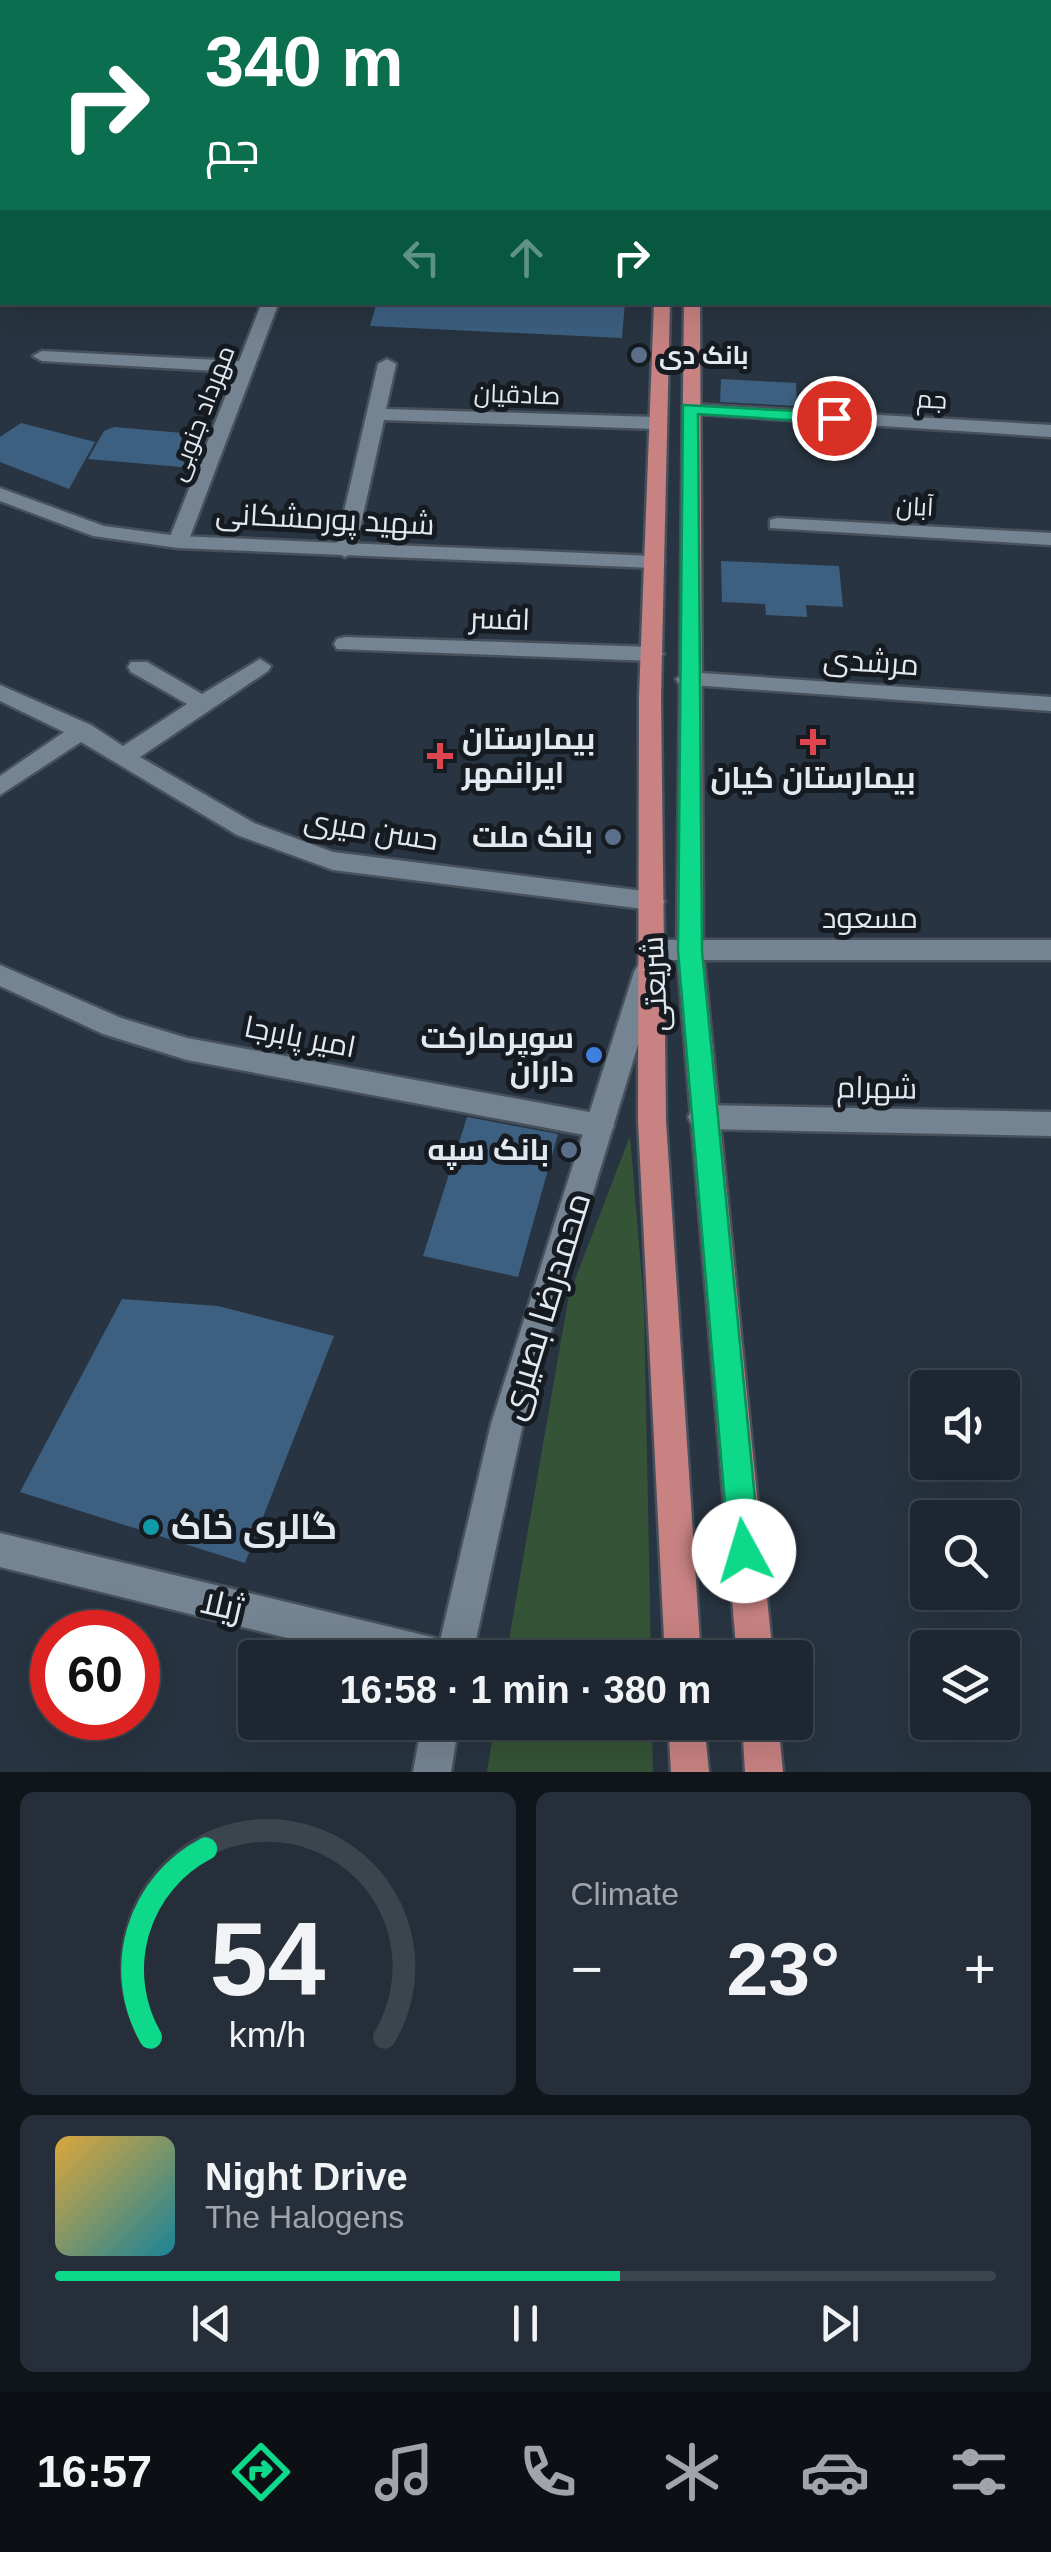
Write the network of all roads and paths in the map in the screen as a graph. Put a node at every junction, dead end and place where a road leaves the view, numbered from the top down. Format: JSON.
{"nodes":[{"id":1,"x":270,"y":305,"type":"edge"},
{"id":2,"x":662,"y":305,"type":"edge"},
{"id":3,"x":692,"y":305,"type":"edge"},
{"id":4,"x":42,"y":356,"type":"dead end"},
{"id":5,"x":387,"y":364,"type":"dead end"},
{"id":6,"x":245,"y":367,"type":"junction"},
{"id":7,"x":689,"y":409,"type":"junction"},
{"id":8,"x":376,"y":414,"type":"junction"},
{"id":9,"x":656,"y":423,"type":"junction"},
{"id":10,"x":1051,"y":431,"type":"edge"},
{"id":11,"x":0,"y":494,"type":"edge"},
{"id":12,"x":777,"y":524,"type":"dead end"},
{"id":13,"x":1051,"y":539,"type":"edge"},
{"id":14,"x":178,"y":542,"type":"junction"},
{"id":15,"x":346,"y":552,"type":"junction"},
{"id":16,"x":654,"y":562,"type":"junction"},
{"id":17,"x":345,"y":644,"type":"dead end"},
{"id":18,"x":653,"y":654,"type":"junction"},
{"id":19,"x":260,"y":666,"type":"dead end"},
{"id":20,"x":138,"y":667,"type":"dead end"},
{"id":21,"x":688,"y":679,"type":"junction"},
{"id":22,"x":0,"y":692,"type":"edge"},
{"id":23,"x":203,"y":704,"type":"junction"},
{"id":24,"x":1051,"y":704,"type":"edge"},
{"id":25,"x":83,"y":730,"type":"junction"},
{"id":26,"x":126,"y":756,"type":"junction"},
{"id":27,"x":0,"y":787,"type":"edge"},
{"id":28,"x":652,"y":900,"type":"junction"},
{"id":29,"x":1051,"y":950,"type":"edge"},
{"id":30,"x":690,"y":951,"type":"junction"},
{"id":31,"x":652,"y":954,"type":"junction"},
{"id":32,"x":0,"y":975,"type":"edge"},
{"id":33,"x":702,"y":1117,"type":"junction"},
{"id":34,"x":1051,"y":1124,"type":"edge"},
{"id":35,"x":600,"y":1126,"type":"junction"},
{"id":36,"x":0,"y":1550,"type":"edge"},
{"id":37,"x":370,"y":1640,"type":"edge"},
{"id":38,"x":458,"y":1640,"type":"edge"},
{"id":39,"x":682,"y":1640,"type":"edge"},
{"id":40,"x":752,"y":1640,"type":"edge"},
{"id":41,"x":438,"y":1740,"type":"edge"},
{"id":42,"x":687,"y":1740,"type":"edge"},
{"id":43,"x":761,"y":1740,"type":"edge"},
{"id":44,"x":432,"y":1772,"type":"edge"},
{"id":45,"x":690,"y":1772,"type":"edge"},
{"id":46,"x":764,"y":1772,"type":"edge"}],
"edges":[{"from":1,"to":6,"type":"street","name":"مهرداد جنوبی"},
{"from":2,"to":9,"type":"main road","name":"شریعتی"},
{"from":3,"to":7,"type":"main road","name":"شریعتی"},
{"from":4,"to":6,"type":"street"},
{"from":5,"to":8,"type":"street"},
{"from":6,"to":14,"type":"street","name":"مهرداد جنوبی"},
{"from":7,"to":10,"type":"street","name":"جم"},
{"from":7,"to":21,"type":"main road","name":"شریعتی"},
{"from":8,"to":9,"type":"street","name":"صادقیان"},
{"from":8,"to":15,"type":"street"},
{"from":9,"to":16,"type":"main road","name":"شریعتی"},
{"from":11,"to":14,"type":"street","name":"شهید پورمشکانی"},
{"from":12,"to":13,"type":"street","name":"آبان"},
{"from":14,"to":15,"type":"street","name":"شهید پورمشکانی"},
{"from":15,"to":16,"type":"street","name":"شهید پورمشکانی"},
{"from":16,"to":18,"type":"main road","name":"شریعتی"},
{"from":17,"to":18,"type":"street","name":"افسر"},
{"from":18,"to":28,"type":"main road","name":"شریعتی"},
{"from":19,"to":23,"type":"street"},
{"from":20,"to":23,"type":"street"},
{"from":21,"to":24,"type":"street","name":"مرشدی"},
{"from":21,"to":30,"type":"main road","name":"شریعتی"},
{"from":22,"to":25,"type":"street","name":"حسن میری"},
{"from":23,"to":26,"type":"street"},
{"from":25,"to":26,"type":"street","name":"حسن میری"},
{"from":25,"to":27,"type":"street"},
{"from":26,"to":28,"type":"street","name":"حسن میری"},
{"from":28,"to":31,"type":"main road","name":"شریعتی"},
{"from":29,"to":30,"type":"street","name":"مسعود"},
{"from":30,"to":31,"type":"street","name":"مسعود"},
{"from":30,"to":33,"type":"main road","name":"شریعتی"},
{"from":31,"to":35,"type":"street","name":"محمدرضا بصیری"},
{"from":31,"to":39,"type":"main road","name":"شریعتی"},
{"from":32,"to":35,"type":"street","name":"امیر پابرجا"},
{"from":33,"to":34,"type":"street","name":"شهرام"},
{"from":33,"to":40,"type":"main road","name":"شریعتی"},
{"from":35,"to":38,"type":"street","name":"محمدرضا بصیری"},
{"from":36,"to":37,"type":"street","name":"ژیلا"},
{"from":41,"to":44,"type":"street"},
{"from":42,"to":45,"type":"main road"},
{"from":43,"to":46,"type":"main road"}]}
